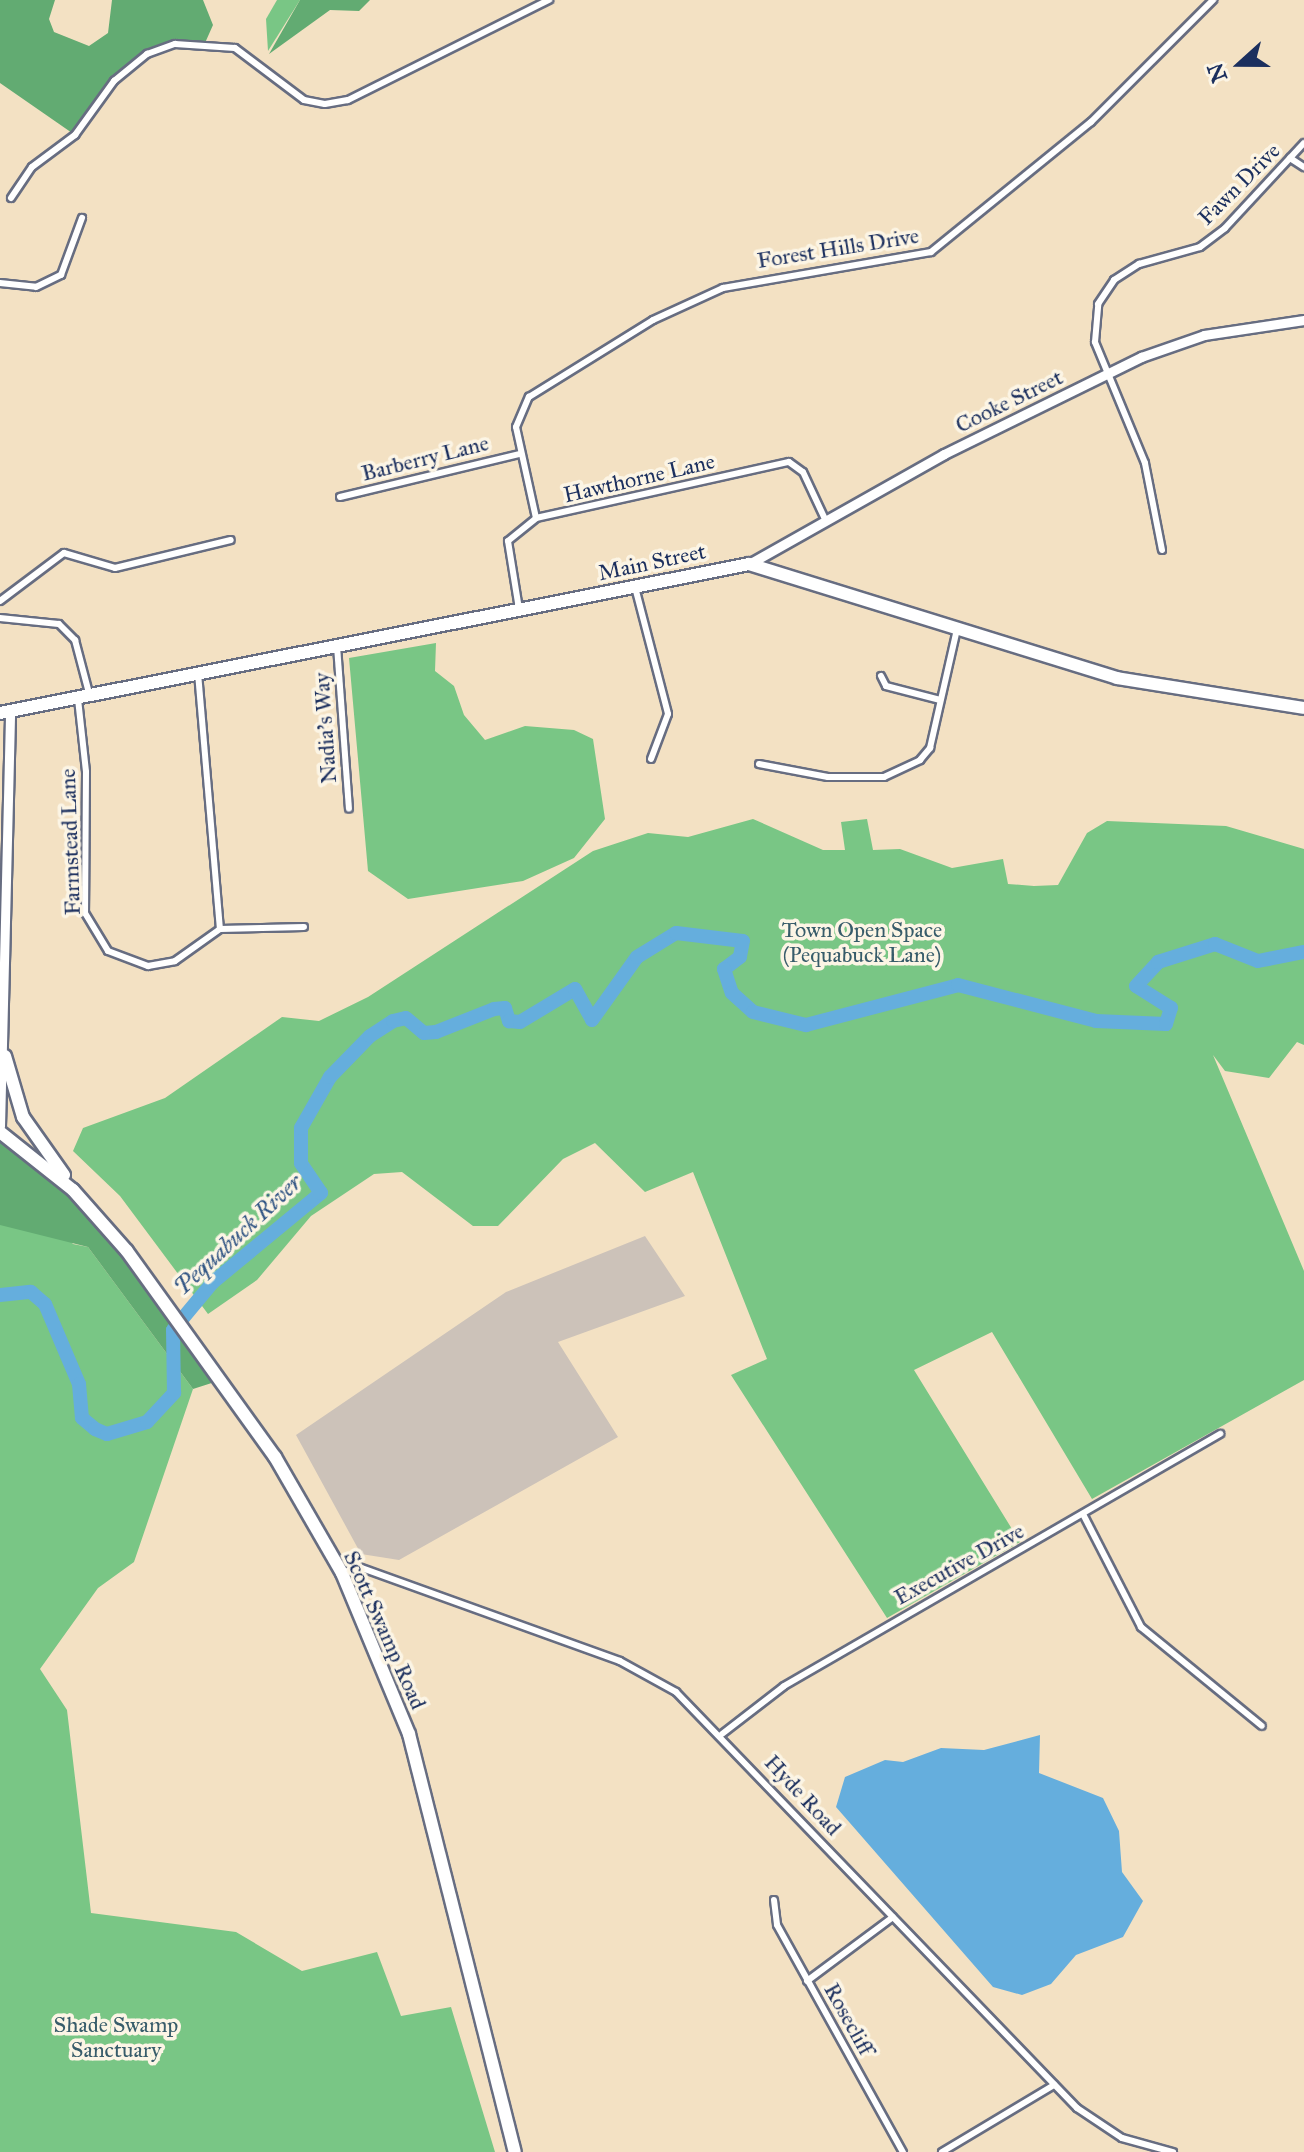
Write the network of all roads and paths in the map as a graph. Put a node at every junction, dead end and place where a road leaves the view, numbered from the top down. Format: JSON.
{"nodes":[{"id":1,"x":549,"y":0,"type":"edge"},
{"id":2,"x":1213,"y":0,"type":"edge"},
{"id":3,"x":1304,"y":143,"type":"edge"},
{"id":4,"x":1290,"y":158,"type":"junction"},
{"id":5,"x":1304,"y":167,"type":"edge"},
{"id":6,"x":11,"y":198,"type":"dead end"},
{"id":7,"x":82,"y":218,"type":"dead end"},
{"id":8,"x":0,"y":283,"type":"edge"},
{"id":9,"x":1304,"y":320,"type":"edge"},
{"id":10,"x":1106,"y":373,"type":"junction"},
{"id":11,"x":519,"y":454,"type":"junction"},
{"id":12,"x":340,"y":497,"type":"dead end"},
{"id":13,"x":824,"y":517,"type":"junction"},
{"id":14,"x":536,"y":518,"type":"junction"},
{"id":15,"x":231,"y":540,"type":"dead end"},
{"id":16,"x":1162,"y":550,"type":"dead end"},
{"id":17,"x":749,"y":564,"type":"junction"},
{"id":18,"x":635,"y":587,"type":"junction"},
{"id":19,"x":0,"y":601,"type":"edge"},
{"id":20,"x":519,"y":609,"type":"junction"},
{"id":21,"x":0,"y":618,"type":"edge"},
{"id":22,"x":957,"y":629,"type":"junction"},
{"id":23,"x":337,"y":646,"type":"junction"},
{"id":24,"x":198,"y":673,"type":"junction"},
{"id":25,"x":881,"y":676,"type":"dead end"},
{"id":26,"x":83,"y":694,"type":"junction"},
{"id":27,"x":940,"y":700,"type":"junction"},
{"id":28,"x":1304,"y":708,"type":"edge"},
{"id":29,"x":5,"y":712,"type":"edge"},
{"id":30,"x":651,"y":759,"type":"dead end"},
{"id":31,"x":759,"y":764,"type":"dead end"},
{"id":32,"x":349,"y":809,"type":"dead end"},
{"id":33,"x":304,"y":927,"type":"dead end"},
{"id":34,"x":220,"y":929,"type":"junction"},
{"id":35,"x":5,"y":1056,"type":"junction"},
{"id":36,"x":0,"y":1129,"type":"edge"},
{"id":37,"x":91,"y":1209,"type":"junction"},
{"id":38,"x":1220,"y":1434,"type":"dead end"},
{"id":39,"x":1083,"y":1514,"type":"junction"},
{"id":40,"x":342,"y":1573,"type":"junction"},
{"id":41,"x":1262,"y":1726,"type":"dead end"},
{"id":42,"x":722,"y":1734,"type":"junction"},
{"id":43,"x":774,"y":1900,"type":"dead end"},
{"id":44,"x":893,"y":1917,"type":"junction"},
{"id":45,"x":807,"y":1981,"type":"junction"},
{"id":46,"x":1054,"y":2085,"type":"junction"},
{"id":47,"x":515,"y":2152,"type":"edge"},
{"id":48,"x":903,"y":2152,"type":"edge"},
{"id":49,"x":942,"y":2152,"type":"edge"},
{"id":50,"x":1173,"y":2152,"type":"edge"}],
"edges":[{"from":1,"to":6,"type":"street"},
{"from":2,"to":11,"type":"street","name":"Forest Hills Drive"},
{"from":3,"to":4,"type":"street","name":"Fawn Drive"},
{"from":4,"to":5,"type":"street"},
{"from":4,"to":10,"type":"street","name":"Fawn Drive"},
{"from":7,"to":8,"type":"street"},
{"from":9,"to":10,"type":"main road","name":"Cooke Street"},
{"from":10,"to":13,"type":"main road","name":"Cooke Street"},
{"from":10,"to":16,"type":"street","name":"Fawn Drive"},
{"from":11,"to":12,"type":"street","name":"Barberry Lane"},
{"from":11,"to":14,"type":"street","name":"Forest Hills Drive"},
{"from":13,"to":14,"type":"street","name":"Hawthorne Lane"},
{"from":13,"to":17,"type":"main road","name":"Cooke Street"},
{"from":14,"to":20,"type":"street","name":"Hawthorne Lane"},
{"from":15,"to":19,"type":"street"},
{"from":17,"to":18,"type":"highway","name":"Main Street"},
{"from":17,"to":22,"type":"highway","name":"Main Street"},
{"from":18,"to":20,"type":"highway","name":"Main Street"},
{"from":18,"to":30,"type":"street"},
{"from":20,"to":23,"type":"highway","name":"Main Street"},
{"from":21,"to":26,"type":"street","name":"Farmstead Lane"},
{"from":22,"to":27,"type":"street"},
{"from":22,"to":28,"type":"highway","name":"Main Street"},
{"from":23,"to":24,"type":"highway","name":"Main Street"},
{"from":23,"to":32,"type":"street","name":"Nadia's Way"},
{"from":24,"to":26,"type":"highway","name":"Main Street"},
{"from":24,"to":34,"type":"street"},
{"from":25,"to":27,"type":"street"},
{"from":26,"to":29,"type":"highway","name":"Main Street"},
{"from":26,"to":34,"type":"street","name":"Farmstead Lane"},
{"from":27,"to":31,"type":"street"},
{"from":29,"to":35,"type":"main road","name":"Scott Swamp Road"},
{"from":33,"to":34,"type":"street"},
{"from":35,"to":36,"type":"main road","name":"Scott Swamp Road"},
{"from":35,"to":37,"type":"highway"},
{"from":36,"to":37,"type":"highway","name":"Scott Swamp Road"},
{"from":37,"to":40,"type":"highway","name":"Scott Swamp Road"},
{"from":38,"to":39,"type":"street","name":"Executive Drive"},
{"from":39,"to":41,"type":"street"},
{"from":39,"to":42,"type":"street","name":"Executive Drive"},
{"from":40,"to":42,"type":"street","name":"Hyde Road"},
{"from":40,"to":47,"type":"highway","name":"Scott Swamp Road"},
{"from":42,"to":44,"type":"street","name":"Hyde Road"},
{"from":43,"to":45,"type":"street","name":"Rosecliff"},
{"from":44,"to":45,"type":"street"},
{"from":44,"to":46,"type":"street","name":"Hyde Road"},
{"from":45,"to":48,"type":"street","name":"Rosecliff"},
{"from":46,"to":49,"type":"street"},
{"from":46,"to":50,"type":"street","name":"Hyde Road"}]}
